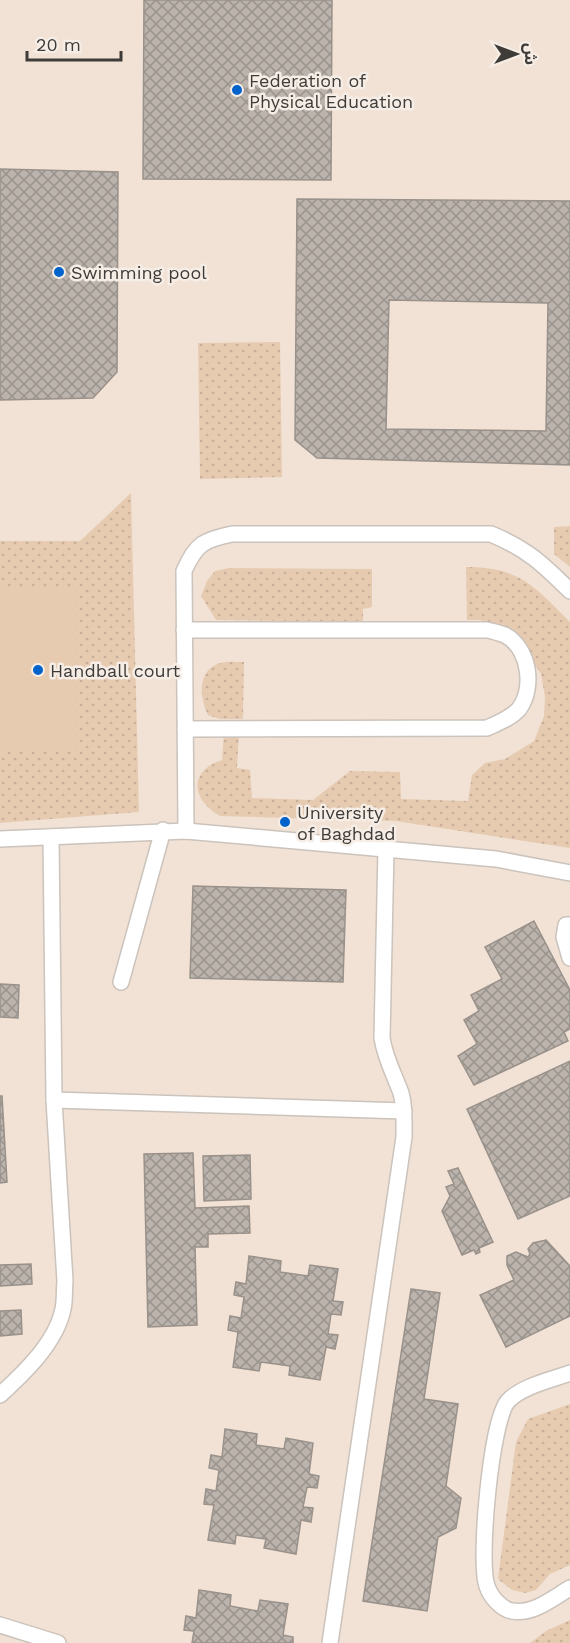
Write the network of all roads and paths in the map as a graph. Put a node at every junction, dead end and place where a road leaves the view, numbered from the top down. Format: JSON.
{"nodes":[{"id":1,"x":570,"y":591,"type":"edge"},
{"id":2,"x":184,"y":630,"type":"junction"},
{"id":3,"x":185,"y":729,"type":"junction"},
{"id":4,"x":163,"y":830,"type":"junction"},
{"id":5,"x":186,"y":831,"type":"junction"},
{"id":6,"x":51,"y":837,"type":"junction"},
{"id":7,"x":0,"y":839,"type":"edge"},
{"id":8,"x":386,"y":848,"type":"junction"},
{"id":9,"x":570,"y":873,"type":"edge"},
{"id":10,"x":570,"y":925,"type":"edge"},
{"id":11,"x":570,"y":958,"type":"edge"},
{"id":12,"x":120,"y":982,"type":"dead end"},
{"id":13,"x":54,"y":1100,"type":"junction"},
{"id":14,"x":404,"y":1111,"type":"junction"},
{"id":15,"x":570,"y":1372,"type":"edge"},
{"id":16,"x":0,"y":1395,"type":"edge"},
{"id":17,"x":570,"y":1588,"type":"edge"},
{"id":18,"x":0,"y":1625,"type":"edge"},
{"id":19,"x":58,"y":1643,"type":"edge"},
{"id":20,"x":330,"y":1643,"type":"edge"}],
"edges":[{"from":1,"to":2,"type":"lane"},
{"from":2,"to":3,"type":"lane"},
{"from":2,"to":3,"type":"lane"},
{"from":3,"to":5,"type":"lane"},
{"from":4,"to":5,"type":"lane"},
{"from":4,"to":6,"type":"lane"},
{"from":4,"to":12,"type":"lane"},
{"from":5,"to":8,"type":"lane"},
{"from":6,"to":7,"type":"lane"},
{"from":6,"to":13,"type":"lane"},
{"from":8,"to":9,"type":"lane"},
{"from":8,"to":14,"type":"lane"},
{"from":10,"to":11,"type":"lane"},
{"from":13,"to":14,"type":"lane"},
{"from":13,"to":16,"type":"lane"},
{"from":14,"to":20,"type":"lane"},
{"from":15,"to":17,"type":"lane"},
{"from":18,"to":19,"type":"lane"}]}
